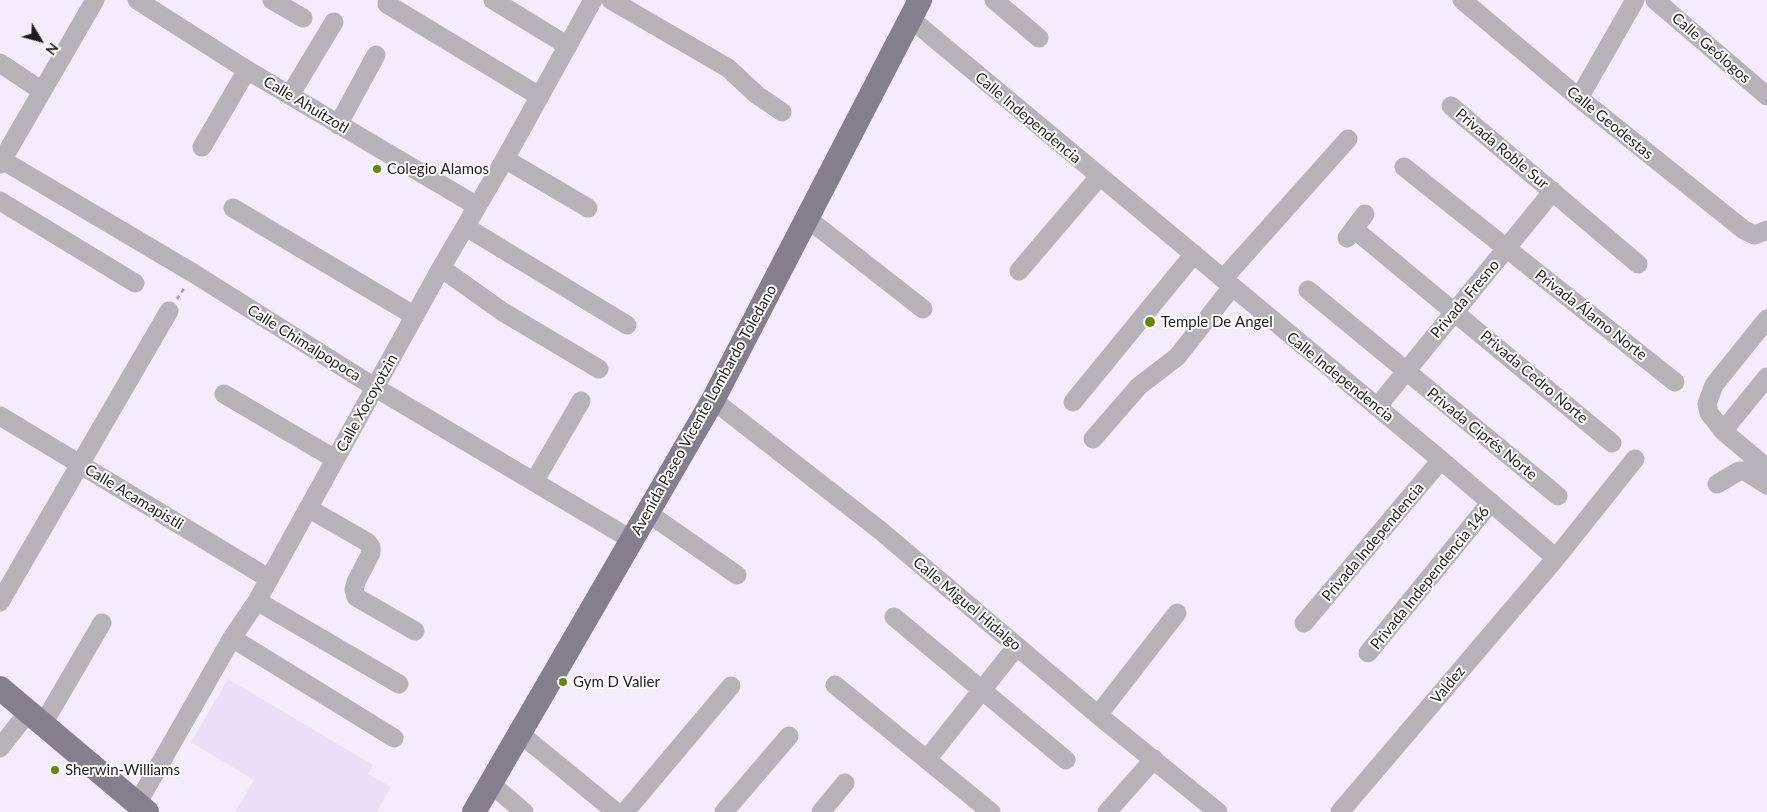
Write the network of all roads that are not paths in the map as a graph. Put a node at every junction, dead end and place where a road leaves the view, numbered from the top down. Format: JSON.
{"nodes":[{"id":1,"x":95,"y":0,"type":"edge"},
{"id":2,"x":137,"y":0,"type":"edge"},
{"id":3,"x":272,"y":0,"type":"edge"},
{"id":4,"x":493,"y":0,"type":"edge"},
{"id":5,"x":593,"y":0,"type":"edge"},
{"id":6,"x":611,"y":0,"type":"edge"},
{"id":7,"x":994,"y":0,"type":"edge"},
{"id":8,"x":1462,"y":0,"type":"edge"},
{"id":9,"x":1655,"y":0,"type":"edge"},
{"id":10,"x":1628,"y":3,"type":"edge"},
{"id":11,"x":387,"y":4,"type":"dead end"},
{"id":12,"x":916,"y":10,"type":"edge"},
{"id":13,"x":303,"y":18,"type":"dead end"},
{"id":14,"x":334,"y":22,"type":"dead end"},
{"id":15,"x":1039,"y":38,"type":"dead end"},
{"id":16,"x":568,"y":46,"type":"junction"},
{"id":17,"x":376,"y":55,"type":"dead end"},
{"id":18,"x":0,"y":62,"type":"edge"},
{"id":19,"x":247,"y":70,"type":"junction"},
{"id":20,"x":42,"y":91,"type":"junction"},
{"id":21,"x":290,"y":95,"type":"junction"},
{"id":22,"x":539,"y":96,"type":"junction"},
{"id":23,"x":1767,"y":96,"type":"edge"},
{"id":24,"x":1579,"y":98,"type":"junction"},
{"id":25,"x":1451,"y":106,"type":"dead end"},
{"id":26,"x":782,"y":112,"type":"dead end"},
{"id":27,"x":338,"y":125,"type":"junction"},
{"id":28,"x":1348,"y":139,"type":"dead end"},
{"id":29,"x":202,"y":148,"type":"dead end"},
{"id":30,"x":505,"y":159,"type":"junction"},
{"id":31,"x":1,"y":162,"type":"edge"},
{"id":32,"x":1404,"y":168,"type":"dead end"},
{"id":33,"x":1099,"y":177,"type":"junction"},
{"id":34,"x":1553,"y":191,"type":"junction"},
{"id":35,"x":0,"y":201,"type":"edge"},
{"id":36,"x":476,"y":206,"type":"junction"},
{"id":37,"x":233,"y":208,"type":"dead end"},
{"id":38,"x":588,"y":208,"type":"dead end"},
{"id":39,"x":808,"y":219,"type":"junction"},
{"id":40,"x":466,"y":227,"type":"junction"},
{"id":41,"x":1355,"y":227,"type":"dead end"},
{"id":42,"x":1765,"y":232,"type":"edge"},
{"id":43,"x":1507,"y":248,"type":"junction"},
{"id":44,"x":1194,"y":254,"type":"junction"},
{"id":45,"x":1632,"y":258,"type":"dead end"},
{"id":46,"x":441,"y":268,"type":"junction"},
{"id":47,"x":1018,"y":271,"type":"dead end"},
{"id":48,"x":135,"y":283,"type":"dead end"},
{"id":49,"x":1228,"y":283,"type":"junction"},
{"id":50,"x":1308,"y":290,"type":"dead end"},
{"id":51,"x":923,"y":309,"type":"dead end"},
{"id":52,"x":170,"y":311,"type":"road end"},
{"id":53,"x":1455,"y":311,"type":"junction"},
{"id":54,"x":415,"y":316,"type":"junction"},
{"id":55,"x":1767,"y":319,"type":"edge"},
{"id":56,"x":628,"y":325,"type":"dead end"},
{"id":57,"x":599,"y":369,"type":"dead end"},
{"id":58,"x":1406,"y":372,"type":"junction"},
{"id":59,"x":1767,"y":377,"type":"edge"},
{"id":60,"x":1675,"y":382,"type":"dead end"},
{"id":61,"x":376,"y":388,"type":"junction"},
{"id":62,"x":224,"y":394,"type":"dead end"},
{"id":63,"x":713,"y":400,"type":"junction"},
{"id":64,"x":581,"y":401,"type":"dead end"},
{"id":65,"x":1074,"y":402,"type":"dead end"},
{"id":66,"x":1377,"y":407,"type":"junction"},
{"id":67,"x":0,"y":416,"type":"edge"},
{"id":68,"x":1723,"y":431,"type":"junction"},
{"id":69,"x":1093,"y":439,"type":"dead end"},
{"id":70,"x":1612,"y":443,"type":"dead end"},
{"id":71,"x":335,"y":459,"type":"junction"},
{"id":72,"x":1634,"y":459,"type":"dead end"},
{"id":73,"x":1442,"y":460,"type":"junction"},
{"id":74,"x":82,"y":465,"type":"junction"},
{"id":75,"x":1767,"y":468,"type":"edge"},
{"id":76,"x":534,"y":482,"type":"junction"},
{"id":77,"x":1717,"y":484,"type":"dead end"},
{"id":78,"x":1767,"y":485,"type":"edge"},
{"id":79,"x":1558,"y":496,"type":"dead end"},
{"id":80,"x":1491,"y":502,"type":"junction"},
{"id":81,"x":308,"y":508,"type":"junction"},
{"id":82,"x":648,"y":513,"type":"junction"},
{"id":83,"x":632,"y":540,"type":"junction"},
{"id":84,"x":1556,"y":558,"type":"junction"},
{"id":85,"x":737,"y":574,"type":"dead end"},
{"id":86,"x":268,"y":578,"type":"junction"},
{"id":87,"x":256,"y":601,"type":"junction"},
{"id":88,"x":0,"y":602,"type":"edge"},
{"id":89,"x":1176,"y":613,"type":"dead end"},
{"id":90,"x":894,"y":617,"type":"dead end"},
{"id":91,"x":102,"y":624,"type":"dead end"},
{"id":92,"x":1304,"y":624,"type":"dead end"},
{"id":93,"x":416,"y":631,"type":"dead end"},
{"id":94,"x":232,"y":638,"type":"junction"},
{"id":95,"x":1017,"y":646,"type":"junction"},
{"id":96,"x":1368,"y":653,"type":"dead end"},
{"id":97,"x":398,"y":684,"type":"dead end"},
{"id":98,"x":835,"y":684,"type":"dead end"},
{"id":99,"x":731,"y":686,"type":"dead end"},
{"id":100,"x":0,"y":688,"type":"edge"},
{"id":101,"x":982,"y":689,"type":"junction"},
{"id":102,"x":1098,"y":714,"type":"junction"},
{"id":103,"x":36,"y":718,"type":"junction"},
{"id":104,"x":518,"y":732,"type":"junction"},
{"id":105,"x":789,"y":736,"type":"dead end"},
{"id":106,"x":394,"y":738,"type":"dead end"},
{"id":107,"x":0,"y":748,"type":"edge"},
{"id":108,"x":928,"y":758,"type":"junction"},
{"id":109,"x":1154,"y":759,"type":"junction"},
{"id":110,"x":1066,"y":760,"type":"dead end"},
{"id":111,"x":490,"y":783,"type":"junction"},
{"id":112,"x":845,"y":783,"type":"dead end"},
{"id":113,"x":142,"y":808,"type":"edge"},
{"id":114,"x":605,"y":808,"type":"edge"},
{"id":115,"x":474,"y":812,"type":"edge"},
{"id":116,"x":524,"y":812,"type":"edge"},
{"id":117,"x":625,"y":812,"type":"edge"},
{"id":118,"x":724,"y":812,"type":"edge"},
{"id":119,"x":821,"y":812,"type":"edge"},
{"id":120,"x":991,"y":812,"type":"edge"},
{"id":121,"x":1107,"y":812,"type":"edge"},
{"id":122,"x":1218,"y":812,"type":"edge"},
{"id":123,"x":1340,"y":812,"type":"edge"}],
"edges":[{"from":1,"to":20,"type":"street"},
{"from":2,"to":19,"type":"street","name":"Calle Ahuítzotl"},
{"from":3,"to":13,"type":"street"},
{"from":4,"to":16,"type":"street"},
{"from":5,"to":16,"type":"street","name":"Calle Xocoyotzin"},
{"from":6,"to":26,"type":"street"},
{"from":7,"to":15,"type":"street"},
{"from":8,"to":24,"type":"street","name":"Calle Geodestas"},
{"from":9,"to":23,"type":"street","name":"Calle Geólogos"},
{"from":10,"to":24,"type":"street"},
{"from":11,"to":22,"type":"street"},
{"from":12,"to":33,"type":"street","name":"Calle Independencia"},
{"from":12,"to":39,"type":"main road","name":"Avenida Paseo Vicente Lombardo Toledano"},
{"from":14,"to":21,"type":"street"},
{"from":16,"to":22,"type":"street","name":"Calle Xocoyotzin"},
{"from":17,"to":27,"type":"street"},
{"from":18,"to":20,"type":"street"},
{"from":19,"to":21,"type":"street","name":"Calle Ahuítzotl"},
{"from":19,"to":29,"type":"street"},
{"from":20,"to":31,"type":"street"},
{"from":21,"to":27,"type":"street","name":"Calle Ahuítzotl"},
{"from":22,"to":30,"type":"street","name":"Calle Xocoyotzin"},
{"from":24,"to":42,"type":"street","name":"Calle Geodestas"},
{"from":25,"to":34,"type":"street","name":"Privada Roble Sur"},
{"from":27,"to":36,"type":"street","name":"Calle Ahuítzotl"},
{"from":28,"to":49,"type":"street"},
{"from":30,"to":36,"type":"street","name":"Calle Xocoyotzin"},
{"from":30,"to":38,"type":"street"},
{"from":31,"to":61,"type":"street","name":"Calle Chimalpopoca"},
{"from":32,"to":43,"type":"street","name":"Privada Álamo Norte"},
{"from":33,"to":44,"type":"street","name":"Calle Independencia"},
{"from":33,"to":47,"type":"street"},
{"from":34,"to":43,"type":"street","name":"Privada Fresno"},
{"from":34,"to":45,"type":"street","name":"Privada Roble Sur"},
{"from":35,"to":48,"type":"street"},
{"from":36,"to":40,"type":"street","name":"Calle Xocoyotzin"},
{"from":37,"to":54,"type":"street"},
{"from":39,"to":51,"type":"street"},
{"from":39,"to":63,"type":"main road","name":"Avenida Paseo Vicente Lombardo Toledano"},
{"from":40,"to":46,"type":"street","name":"Calle Xocoyotzin"},
{"from":40,"to":56,"type":"street"},
{"from":41,"to":53,"type":"street","name":"Privada Cedro Norte"},
{"from":43,"to":53,"type":"street","name":"Privada Fresno"},
{"from":43,"to":60,"type":"street","name":"Privada Álamo Norte"},
{"from":44,"to":49,"type":"street","name":"Calle Independencia"},
{"from":44,"to":65,"type":"street"},
{"from":46,"to":54,"type":"street","name":"Calle Xocoyotzin"},
{"from":46,"to":57,"type":"street"},
{"from":49,"to":66,"type":"street","name":"Calle Independencia"},
{"from":49,"to":69,"type":"street"},
{"from":50,"to":58,"type":"street","name":"Privada Ciprés Norte"},
{"from":52,"to":74,"type":"street"},
{"from":53,"to":58,"type":"street","name":"Privada Fresno"},
{"from":53,"to":70,"type":"street","name":"Privada Cedro Norte"},
{"from":54,"to":61,"type":"street","name":"Calle Xocoyotzin"},
{"from":55,"to":68,"type":"street"},
{"from":58,"to":66,"type":"street","name":"Privada Fresno"},
{"from":58,"to":79,"type":"street","name":"Privada Ciprés Norte"},
{"from":59,"to":68,"type":"street"},
{"from":61,"to":71,"type":"street","name":"Calle Xocoyotzin"},
{"from":61,"to":76,"type":"street","name":"Calle Chimalpopoca"},
{"from":62,"to":71,"type":"street"},
{"from":63,"to":82,"type":"main road","name":"Avenida Paseo Vicente Lombardo Toledano"},
{"from":63,"to":95,"type":"street","name":"Calle Miguel Hidalgo"},
{"from":64,"to":76,"type":"street"},
{"from":66,"to":73,"type":"street","name":"Calle Independencia"},
{"from":67,"to":74,"type":"street","name":"Calle Acamapistli"},
{"from":68,"to":75,"type":"street"},
{"from":71,"to":81,"type":"street","name":"Calle Xocoyotzin"},
{"from":72,"to":84,"type":"street"},
{"from":73,"to":80,"type":"street","name":"Calle Independencia"},
{"from":73,"to":92,"type":"street","name":"Privada Independencia"},
{"from":74,"to":86,"type":"street","name":"Calle Acamapistli"},
{"from":74,"to":88,"type":"street"},
{"from":76,"to":83,"type":"street","name":"Calle Chimalpopoca"},
{"from":77,"to":78,"type":"street"},
{"from":80,"to":84,"type":"street","name":"Calle Independencia"},
{"from":80,"to":96,"type":"street","name":"Privada Independencia 146"},
{"from":81,"to":86,"type":"street","name":"Calle Xocoyotzin"},
{"from":81,"to":93,"type":"street"},
{"from":82,"to":83,"type":"main road","name":"Avenida Paseo Vicente Lombardo Toledano"},
{"from":82,"to":85,"type":"street"},
{"from":83,"to":104,"type":"main road","name":"Avenida Paseo Vicente Lombardo Toledano"},
{"from":84,"to":123,"type":"street","name":"Valdez"},
{"from":86,"to":87,"type":"street","name":"Calle Xocoyotzin"},
{"from":87,"to":94,"type":"street","name":"Calle Xocoyotzin"},
{"from":87,"to":97,"type":"street"},
{"from":89,"to":102,"type":"street"},
{"from":90,"to":101,"type":"street"},
{"from":91,"to":103,"type":"street"},
{"from":94,"to":106,"type":"street"},
{"from":94,"to":113,"type":"street","name":"Calle Xocoyotzin"},
{"from":95,"to":101,"type":"street"},
{"from":95,"to":102,"type":"street","name":"Calle Miguel Hidalgo"},
{"from":98,"to":108,"type":"street"},
{"from":99,"to":117,"type":"street"},
{"from":100,"to":103,"type":"main road"},
{"from":101,"to":108,"type":"street"},
{"from":101,"to":110,"type":"street"},
{"from":102,"to":109,"type":"street","name":"Calle Miguel Hidalgo"},
{"from":103,"to":107,"type":"street"},
{"from":103,"to":113,"type":"main road"},
{"from":104,"to":111,"type":"main road","name":"Avenida Paseo Vicente Lombardo Toledano"},
{"from":104,"to":114,"type":"street"},
{"from":105,"to":118,"type":"street"},
{"from":108,"to":120,"type":"street"},
{"from":109,"to":121,"type":"street"},
{"from":109,"to":122,"type":"street","name":"Calle Miguel Hidalgo"},
{"from":111,"to":115,"type":"main road","name":"Avenida Paseo Vicente Lombardo Toledano"},
{"from":111,"to":116,"type":"street"},
{"from":112,"to":119,"type":"street"}]}
